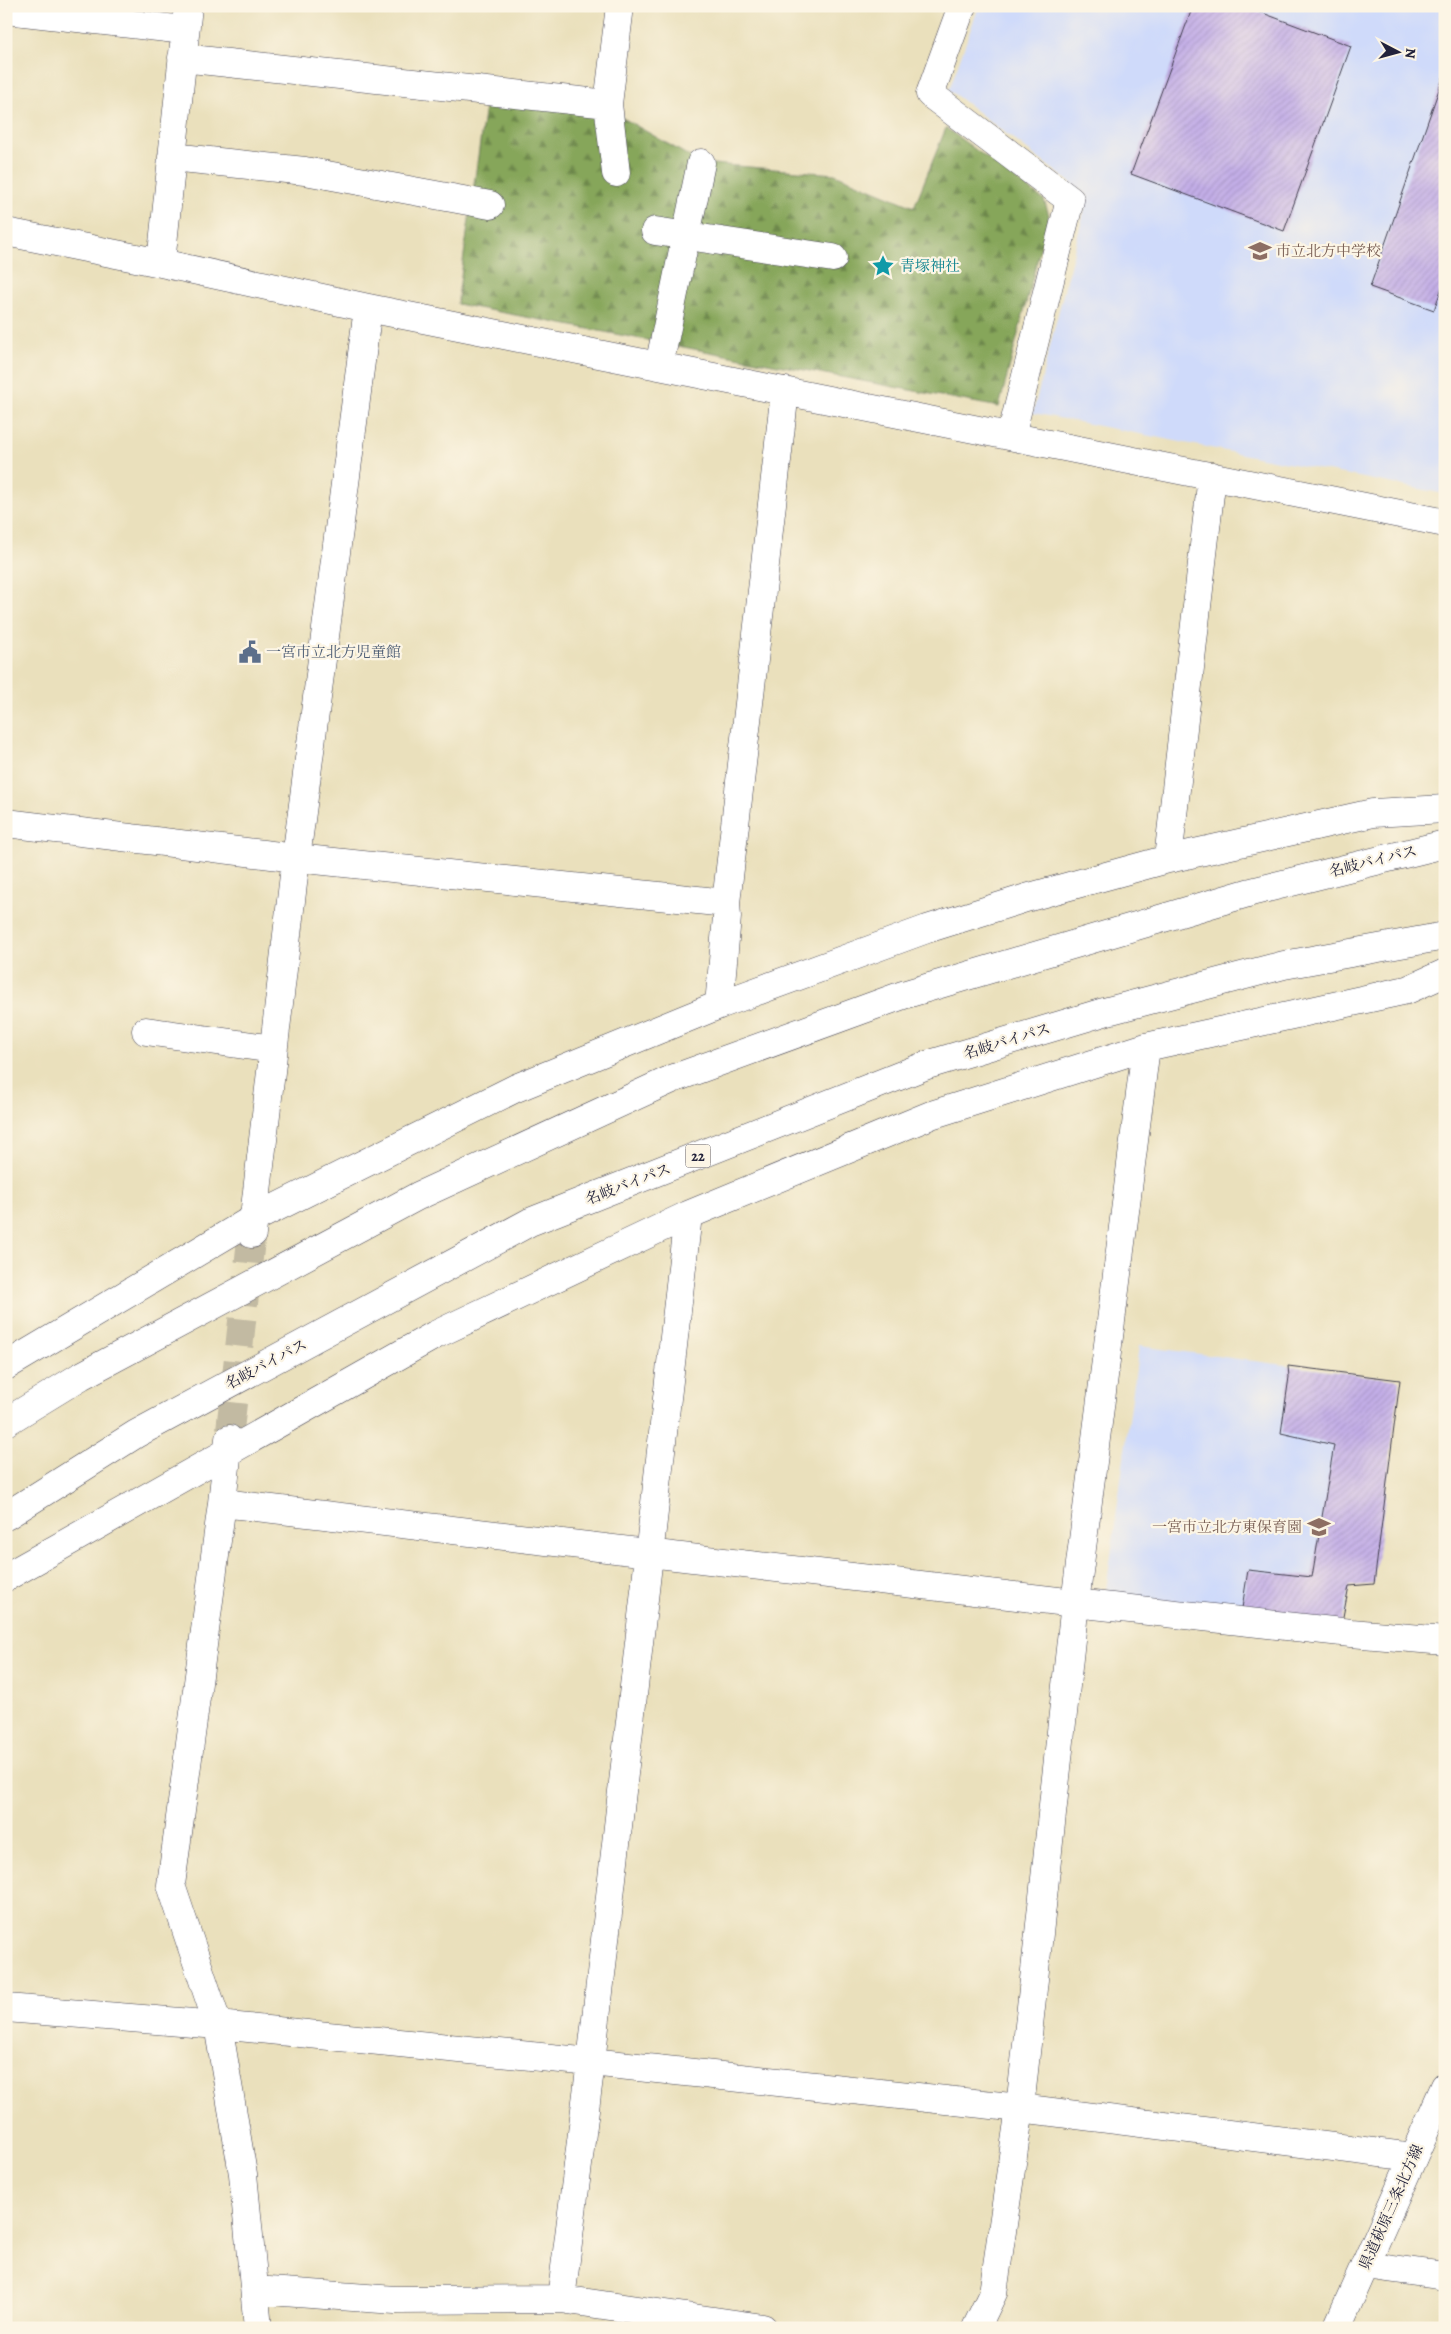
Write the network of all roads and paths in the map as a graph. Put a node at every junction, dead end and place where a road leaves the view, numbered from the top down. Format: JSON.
{"nodes":[{"id":1,"x":620,"y":6,"type":"edge"},
{"id":2,"x":962,"y":6,"type":"edge"},
{"id":3,"x":6,"y":10,"type":"edge"},
{"id":4,"x":186,"y":18,"type":"edge"},
{"id":5,"x":182,"y":58,"type":"junction"},
{"id":6,"x":608,"y":104,"type":"junction"},
{"id":7,"x":172,"y":157,"type":"junction"},
{"id":8,"x":701,"y":163,"type":"dead end"},
{"id":9,"x":616,"y":173,"type":"dead end"},
{"id":10,"x":490,"y":205,"type":"dead end"},
{"id":11,"x":655,"y":231,"type":"dead end"},
{"id":12,"x":6,"y":232,"type":"edge"},
{"id":13,"x":686,"y":236,"type":"junction"},
{"id":14,"x":833,"y":258,"type":"dead end"},
{"id":15,"x":161,"y":263,"type":"junction"},
{"id":16,"x":368,"y":308,"type":"junction"},
{"id":17,"x":659,"y":366,"type":"junction"},
{"id":18,"x":784,"y":391,"type":"junction"},
{"id":19,"x":1011,"y":436,"type":"junction"},
{"id":20,"x":1212,"y":476,"type":"junction"},
{"id":21,"x":1445,"y":523,"type":"edge"},
{"id":22,"x":1445,"y":809,"type":"edge"},
{"id":23,"x":6,"y":823,"type":"edge"},
{"id":24,"x":1445,"y":844,"type":"edge"},
{"id":25,"x":296,"y":858,"type":"junction"},
{"id":26,"x":1168,"y":859,"type":"junction"},
{"id":27,"x":726,"y":903,"type":"junction"},
{"id":28,"x":1445,"y":936,"type":"edge"},
{"id":29,"x":1445,"y":973,"type":"edge"},
{"id":30,"x":719,"y":1005,"type":"junction"},
{"id":31,"x":146,"y":1031,"type":"dead end"},
{"id":32,"x":1146,"y":1047,"type":"junction"},
{"id":33,"x":273,"y":1049,"type":"junction"},
{"id":34,"x":688,"y":1215,"type":"junction"},
{"id":35,"x":252,"y":1230,"type":"junction"},
{"id":36,"x":6,"y":1366,"type":"edge"},
{"id":37,"x":6,"y":1422,"type":"edge"},
{"id":38,"x":229,"y":1441,"type":"junction"},
{"id":39,"x":222,"y":1502,"type":"junction"},
{"id":40,"x":6,"y":1516,"type":"edge"},
{"id":41,"x":650,"y":1554,"type":"junction"},
{"id":42,"x":6,"y":1577,"type":"edge"},
{"id":43,"x":1075,"y":1603,"type":"junction"},
{"id":44,"x":1445,"y":1641,"type":"edge"},
{"id":45,"x":6,"y":2008,"type":"edge"},
{"id":46,"x":218,"y":2025,"type":"junction"},
{"id":47,"x":591,"y":2062,"type":"junction"},
{"id":48,"x":1445,"y":2086,"type":"edge"},
{"id":49,"x":1020,"y":2108,"type":"junction"},
{"id":50,"x":1413,"y":2158,"type":"junction"},
{"id":51,"x":1365,"y":2265,"type":"junction"},
{"id":52,"x":1445,"y":2276,"type":"edge"},
{"id":53,"x":255,"y":2290,"type":"junction"},
{"id":54,"x":560,"y":2299,"type":"junction"},
{"id":55,"x":258,"y":2328,"type":"edge"},
{"id":56,"x":763,"y":2328,"type":"edge"},
{"id":57,"x":976,"y":2328,"type":"edge"},
{"id":58,"x":1337,"y":2328,"type":"edge"}],
"edges":[{"from":1,"to":6,"type":"main road"},
{"from":2,"to":19,"type":"main road"},
{"from":3,"to":4,"type":"main road"},
{"from":4,"to":5,"type":"main road"},
{"from":5,"to":6,"type":"main road"},
{"from":5,"to":7,"type":"main road"},
{"from":6,"to":9,"type":"main road"},
{"from":7,"to":10,"type":"main road"},
{"from":7,"to":15,"type":"main road"},
{"from":8,"to":13,"type":"main road"},
{"from":11,"to":13,"type":"main road"},
{"from":12,"to":15,"type":"main road"},
{"from":13,"to":14,"type":"main road"},
{"from":13,"to":17,"type":"main road"},
{"from":15,"to":16,"type":"main road"},
{"from":16,"to":17,"type":"main road"},
{"from":16,"to":25,"type":"main road"},
{"from":17,"to":18,"type":"main road"},
{"from":18,"to":19,"type":"main road"},
{"from":18,"to":27,"type":"main road"},
{"from":19,"to":20,"type":"main road"},
{"from":20,"to":21,"type":"main road"},
{"from":20,"to":26,"type":"main road"},
{"from":22,"to":26,"type":"main road"},
{"from":23,"to":25,"type":"main road"},
{"from":24,"to":37,"type":"main road","name":"名岐バイパス"},
{"from":25,"to":27,"type":"main road"},
{"from":25,"to":33,"type":"main road"},
{"from":26,"to":30,"type":"main road"},
{"from":27,"to":30,"type":"main road"},
{"from":28,"to":40,"type":"main road","name":"名岐バイパス","number":"22"},
{"from":29,"to":32,"type":"main road"},
{"from":30,"to":35,"type":"main road"},
{"from":31,"to":33,"type":"main road"},
{"from":32,"to":34,"type":"main road"},
{"from":32,"to":43,"type":"main road"},
{"from":33,"to":35,"type":"main road"},
{"from":34,"to":38,"type":"main road"},
{"from":34,"to":41,"type":"main road"},
{"from":35,"to":36,"type":"main road"},
{"from":38,"to":39,"type":"main road"},
{"from":38,"to":42,"type":"main road"},
{"from":39,"to":41,"type":"main road"},
{"from":39,"to":46,"type":"main road"},
{"from":41,"to":43,"type":"main road"},
{"from":41,"to":47,"type":"main road"},
{"from":43,"to":44,"type":"main road"},
{"from":43,"to":49,"type":"main road"},
{"from":45,"to":46,"type":"main road"},
{"from":46,"to":47,"type":"main road"},
{"from":46,"to":53,"type":"main road"},
{"from":47,"to":49,"type":"main road"},
{"from":47,"to":54,"type":"main road"},
{"from":48,"to":50,"type":"main road","name":"県道萩原三条北方線"},
{"from":49,"to":50,"type":"main road"},
{"from":49,"to":57,"type":"main road"},
{"from":50,"to":51,"type":"main road","name":"県道萩原三条北方線"},
{"from":51,"to":52,"type":"main road"},
{"from":51,"to":58,"type":"main road","name":"県道萩原三条北方線"},
{"from":53,"to":54,"type":"main road"},
{"from":53,"to":55,"type":"main road"},
{"from":54,"to":56,"type":"main road"}]}
